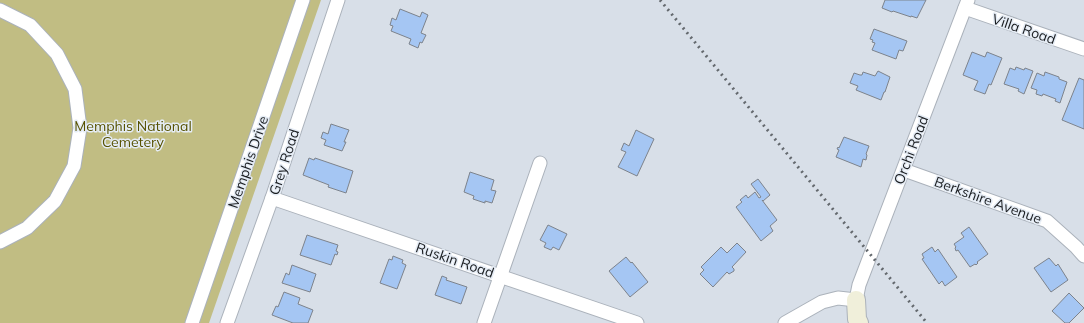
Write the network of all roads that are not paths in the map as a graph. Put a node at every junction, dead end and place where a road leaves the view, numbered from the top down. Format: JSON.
{"nodes":[{"id":1,"x":303,"y":0,"type":"edge"},
{"id":2,"x":338,"y":0,"type":"edge"},
{"id":3,"x":966,"y":4,"type":"edge"},
{"id":4,"x":0,"y":10,"type":"edge"},
{"id":5,"x":1084,"y":49,"type":"edge"},
{"id":6,"x":540,"y":163,"type":"dead end"},
{"id":7,"x":904,"y":170,"type":"junction"},
{"id":8,"x":272,"y":198,"type":"junction"},
{"id":9,"x":0,"y":242,"type":"edge"},
{"id":10,"x":1084,"y":256,"type":"edge"},
{"id":11,"x":500,"y":276,"type":"junction"},
{"id":12,"x":856,"y":300,"type":"junction"},
{"id":13,"x":192,"y":323,"type":"edge"},
{"id":14,"x":228,"y":323,"type":"edge"},
{"id":15,"x":484,"y":323,"type":"edge"},
{"id":16,"x":637,"y":323,"type":"edge"},
{"id":17,"x":785,"y":323,"type":"edge"},
{"id":18,"x":859,"y":323,"type":"edge"}],
"edges":[{"from":1,"to":13,"type":"street","name":"Memphis Drive"},
{"from":2,"to":8,"type":"street","name":"Grey Road"},
{"from":3,"to":5,"type":"street","name":"Villa Road"},
{"from":3,"to":7,"type":"street","name":"Orchi Road"},
{"from":4,"to":9,"type":"street"},
{"from":6,"to":11,"type":"street"},
{"from":7,"to":10,"type":"street","name":"Berkshire Avenue"},
{"from":7,"to":12,"type":"street","name":"Orchi Road"},
{"from":8,"to":11,"type":"street","name":"Ruskin Road"},
{"from":8,"to":14,"type":"street","name":"Grey Road"},
{"from":11,"to":15,"type":"street"},
{"from":11,"to":16,"type":"street","name":"Ruskin Road"},
{"from":12,"to":17,"type":"street"},
{"from":12,"to":18,"type":"street"}]}
